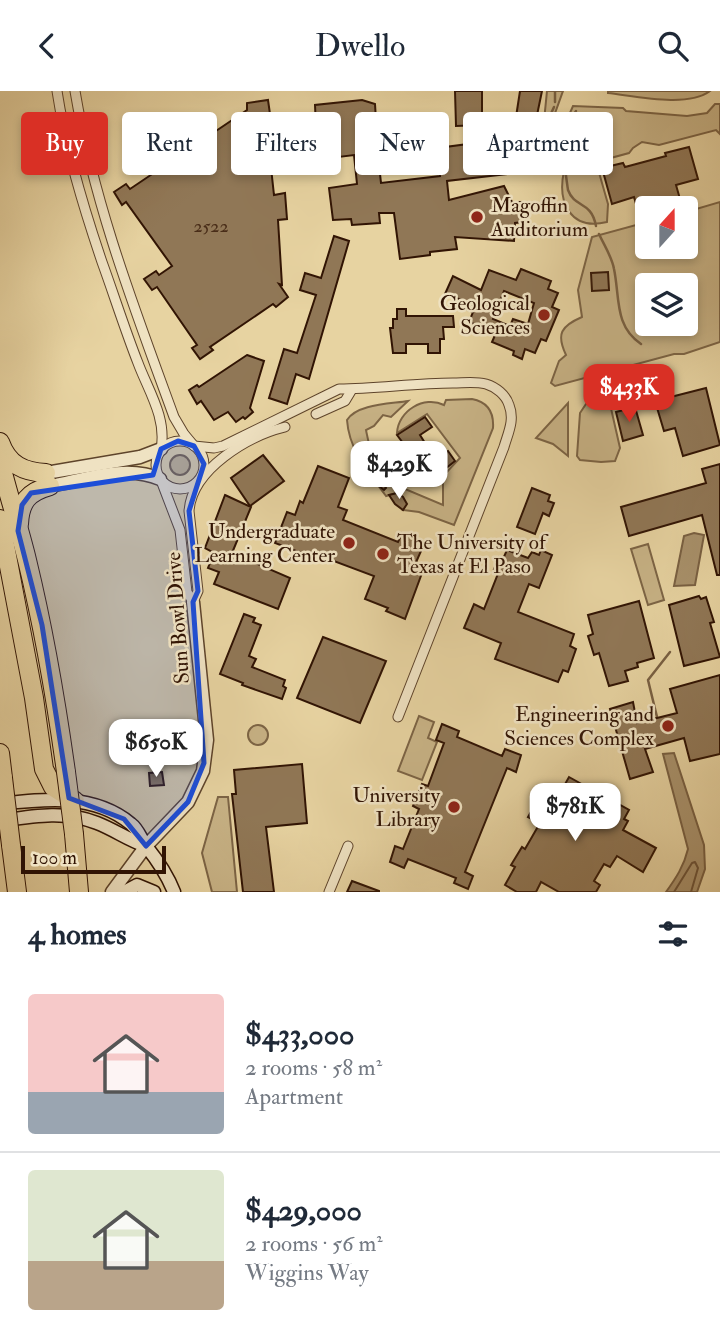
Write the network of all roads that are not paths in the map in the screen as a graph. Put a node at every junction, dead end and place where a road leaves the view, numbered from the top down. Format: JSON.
{"nodes":[{"id":1,"x":57,"y":91,"type":"edge"},
{"id":2,"x":75,"y":91,"type":"edge"},
{"id":3,"x":351,"y":391,"type":"junction"},
{"id":4,"x":316,"y":414,"type":"dead end"},
{"id":5,"x":285,"y":427,"type":"dead end"},
{"id":6,"x":0,"y":442,"type":"edge"},
{"id":7,"x":194,"y":446,"type":"junction"},
{"id":8,"x":161,"y":449,"type":"junction"},
{"id":9,"x":0,"y":461,"type":"edge"},
{"id":10,"x":160,"y":479,"type":"junction"},
{"id":11,"x":48,"y":480,"type":"junction"},
{"id":12,"x":199,"y":480,"type":"junction"},
{"id":13,"x":0,"y":519,"type":"edge"},
{"id":14,"x":18,"y":531,"type":"junction"},
{"id":15,"x":193,"y":602,"type":"junction"},
{"id":16,"x":398,"y":717,"type":"dead end"},
{"id":17,"x":0,"y":753,"type":"edge"},
{"id":18,"x":75,"y":801,"type":"junction"},
{"id":19,"x":0,"y":804,"type":"edge"},
{"id":20,"x":0,"y":821,"type":"edge"},
{"id":21,"x":146,"y":846,"type":"junction"},
{"id":22,"x":348,"y":846,"type":"dead end"},
{"id":23,"x":17,"y":892,"type":"edge"},
{"id":24,"x":79,"y":892,"type":"edge"},
{"id":25,"x":112,"y":892,"type":"edge"},
{"id":26,"x":124,"y":892,"type":"edge"},
{"id":27,"x":154,"y":892,"type":"edge"},
{"id":28,"x":174,"y":892,"type":"edge"},
{"id":29,"x":329,"y":892,"type":"edge"}],
"edges":[{"from":1,"to":8,"type":"street"},
{"from":2,"to":7,"type":"street"},
{"from":3,"to":4,"type":"street"},
{"from":3,"to":7,"type":"street"},
{"from":3,"to":16,"type":"street"},
{"from":5,"to":12,"type":"street"},
{"from":6,"to":11,"type":"highway"},
{"from":7,"to":8,"type":"street"},
{"from":7,"to":12,"type":"street"},
{"from":8,"to":10,"type":"street"},
{"from":8,"to":11,"type":"street"},
{"from":9,"to":14,"type":"highway"},
{"from":10,"to":11,"type":"street"},
{"from":10,"to":12,"type":"street"},
{"from":10,"to":15,"type":"street"},
{"from":11,"to":14,"type":"highway"},
{"from":12,"to":15,"type":"street","name":"Sun Bowl Drive"},
{"from":13,"to":18,"type":"highway"},
{"from":14,"to":24,"type":"highway","bridge":true},
{"from":15,"to":21,"type":"street","name":"Sun Bowl Drive"},
{"from":17,"to":23,"type":"highway","bridge":true},
{"from":18,"to":19,"type":"street"},
{"from":18,"to":21,"type":"street"},
{"from":20,"to":21,"type":"street"},
{"from":21,"to":25,"type":"street","name":"Sun Bowl Drive"},
{"from":21,"to":28,"type":"street"},
{"from":22,"to":29,"type":"street"},
{"from":26,"to":27,"type":"street"}]}
